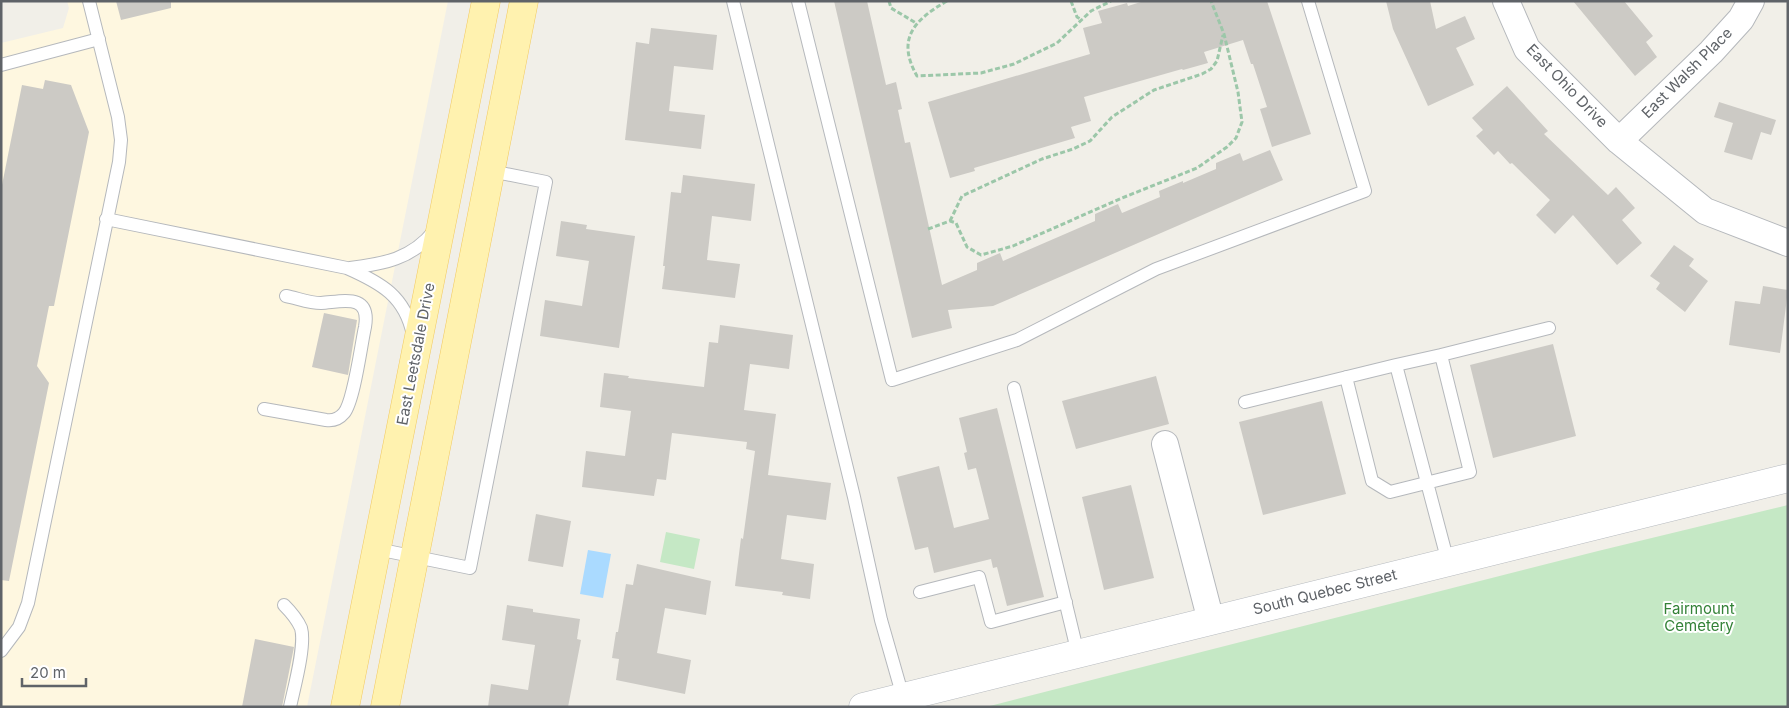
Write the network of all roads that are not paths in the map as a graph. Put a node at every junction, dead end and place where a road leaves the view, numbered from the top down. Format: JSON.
{"nodes":[{"id":1,"x":89,"y":1,"type":"edge"},
{"id":2,"x":486,"y":1,"type":"edge"},
{"id":3,"x":524,"y":1,"type":"edge"},
{"id":4,"x":734,"y":1,"type":"edge"},
{"id":5,"x":798,"y":1,"type":"edge"},
{"id":6,"x":1308,"y":1,"type":"edge"},
{"id":7,"x":1506,"y":1,"type":"edge"},
{"id":8,"x":1750,"y":1,"type":"edge"},
{"id":9,"x":99,"y":39,"type":"junction"},
{"id":10,"x":1,"y":65,"type":"edge"},
{"id":11,"x":1619,"y":141,"type":"junction"},
{"id":12,"x":491,"y":171,"type":"junction"},
{"id":13,"x":443,"y":218,"type":"junction"},
{"id":14,"x":106,"y":219,"type":"junction"},
{"id":15,"x":1788,"y":243,"type":"edge"},
{"id":16,"x":347,"y":268,"type":"junction"},
{"id":17,"x":286,"y":296,"type":"dead end"},
{"id":18,"x":1548,"y":328,"type":"dead end"},
{"id":19,"x":1441,"y":355,"type":"junction"},
{"id":20,"x":414,"y":359,"type":"junction"},
{"id":21,"x":1396,"y":365,"type":"junction"},
{"id":22,"x":1346,"y":377,"type":"junction"},
{"id":23,"x":1014,"y":388,"type":"dead end"},
{"id":24,"x":1245,"y":402,"type":"dead end"},
{"id":25,"x":264,"y":409,"type":"dead end"},
{"id":26,"x":1165,"y":444,"type":"dead end"},
{"id":27,"x":1788,"y":478,"type":"edge"},
{"id":28,"x":1427,"y":483,"type":"junction"},
{"id":29,"x":377,"y":549,"type":"junction"},
{"id":30,"x":415,"y":557,"type":"junction"},
{"id":31,"x":1448,"y":562,"type":"junction"},
{"id":32,"x":920,"y":592,"type":"dead end"},
{"id":33,"x":1066,"y":602,"type":"junction"},
{"id":34,"x":284,"y":605,"type":"dead end"},
{"id":35,"x":1211,"y":621,"type":"junction"},
{"id":36,"x":1,"y":651,"type":"edge"},
{"id":37,"x":1078,"y":654,"type":"junction"},
{"id":38,"x":903,"y":698,"type":"junction"},
{"id":39,"x":290,"y":707,"type":"edge"},
{"id":40,"x":345,"y":707,"type":"edge"},
{"id":41,"x":385,"y":707,"type":"edge"},
{"id":42,"x":863,"y":707,"type":"edge"}],
"edges":[{"from":1,"to":9,"type":"lane"},
{"from":2,"to":13,"type":"main road","name":"East Leetsdale Drive"},
{"from":3,"to":12,"type":"main road"},
{"from":4,"to":38,"type":"lane"},
{"from":5,"to":6,"type":"lane"},
{"from":7,"to":11,"type":"street","name":"East Ohio Drive"},
{"from":8,"to":11,"type":"street","name":"East Walsh Place"},
{"from":9,"to":10,"type":"lane"},
{"from":9,"to":14,"type":"lane"},
{"from":11,"to":15,"type":"street","name":"East Ohio Drive"},
{"from":12,"to":30,"type":"main road"},
{"from":12,"to":30,"type":"lane"},
{"from":13,"to":16,"type":"lane"},
{"from":13,"to":20,"type":"main road","name":"East Leetsdale Drive"},
{"from":14,"to":16,"type":"lane"},
{"from":14,"to":36,"type":"lane"},
{"from":16,"to":20,"type":"lane"},
{"from":17,"to":25,"type":"lane"},
{"from":18,"to":19,"type":"lane"},
{"from":19,"to":21,"type":"lane"},
{"from":19,"to":28,"type":"lane"},
{"from":20,"to":29,"type":"main road","name":"East Leetsdale Drive"},
{"from":21,"to":22,"type":"lane"},
{"from":21,"to":28,"type":"lane"},
{"from":22,"to":24,"type":"lane"},
{"from":22,"to":28,"type":"lane"},
{"from":23,"to":33,"type":"lane"},
{"from":26,"to":35,"type":"street"},
{"from":27,"to":31,"type":"main road","name":"South Quebec Street"},
{"from":28,"to":31,"type":"lane"},
{"from":29,"to":30,"type":"lane"},
{"from":29,"to":40,"type":"main road","name":"East Leetsdale Drive"},
{"from":30,"to":41,"type":"main road"},
{"from":31,"to":35,"type":"main road","name":"South Quebec Street"},
{"from":32,"to":33,"type":"lane"},
{"from":33,"to":37,"type":"lane"},
{"from":34,"to":39,"type":"lane"},
{"from":35,"to":37,"type":"main road","name":"South Quebec Street"},
{"from":37,"to":38,"type":"main road","name":"South Quebec Street"},
{"from":38,"to":42,"type":"main road","name":"South Quebec Street"}]}
